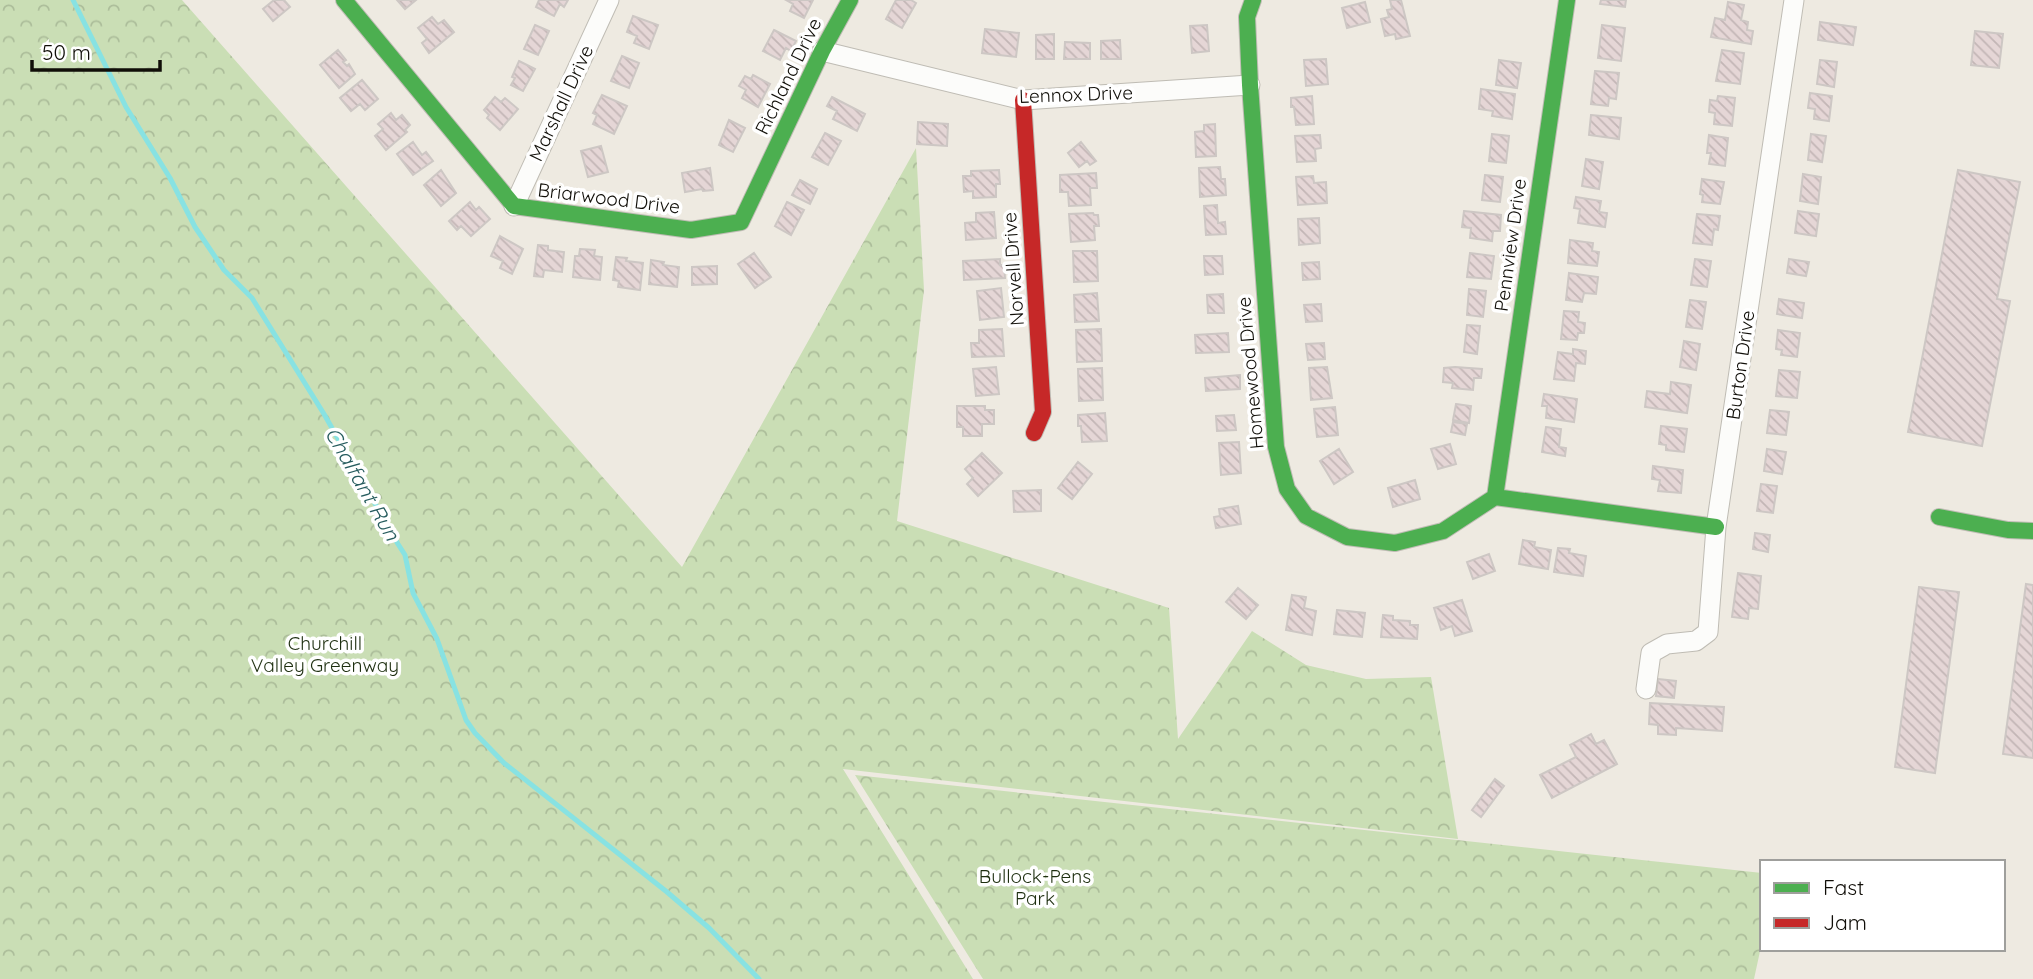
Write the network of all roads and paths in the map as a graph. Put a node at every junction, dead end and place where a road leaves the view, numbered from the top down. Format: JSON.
{"nodes":[{"id":1,"x":344,"y":0,"type":"edge"},
{"id":2,"x":608,"y":0,"type":"edge"},
{"id":3,"x":850,"y":0,"type":"edge"},
{"id":4,"x":1252,"y":0,"type":"edge"},
{"id":5,"x":1567,"y":0,"type":"edge"},
{"id":6,"x":1794,"y":0,"type":"edge"},
{"id":7,"x":822,"y":51,"type":"junction"},
{"id":8,"x":1250,"y":85,"type":"junction"},
{"id":9,"x":1023,"y":100,"type":"junction"},
{"id":10,"x":765,"y":171,"type":"joint"},
{"id":11,"x":514,"y":206,"type":"junction"},
{"id":12,"x":1034,"y":433,"type":"dead end"},
{"id":13,"x":1495,"y":497,"type":"junction"},
{"id":14,"x":1939,"y":517,"type":"dead end"},
{"id":15,"x":1716,"y":527,"type":"junction"},
{"id":16,"x":2033,"y":531,"type":"edge"},
{"id":17,"x":1646,"y":689,"type":"dead end"}],
"edges":[{"from":1,"to":11,"type":"street","name":"Briarwood Drive"},
{"from":2,"to":11,"type":"street","name":"Marshall Drive"},
{"from":3,"to":7,"type":"street","name":"Richland Drive"},
{"from":4,"to":8,"type":"street"},
{"from":5,"to":13,"type":"street","name":"Pennview Drive"},
{"from":6,"to":15,"type":"street","name":"Burton Drive"},
{"from":7,"to":9,"type":"street","name":"Lennox Drive"},
{"from":7,"to":10,"type":"street","name":"Richland Drive"},
{"from":8,"to":9,"type":"street","name":"Lennox Drive"},
{"from":8,"to":13,"type":"street","name":"Homewood Drive"},
{"from":9,"to":12,"type":"street","name":"Norvell Drive"},
{"from":10,"to":11,"type":"street","name":"Briarwood Drive"},
{"from":13,"to":15,"type":"street"},
{"from":14,"to":16,"type":"street"},
{"from":15,"to":17,"type":"street","name":"Burton Drive"}]}
